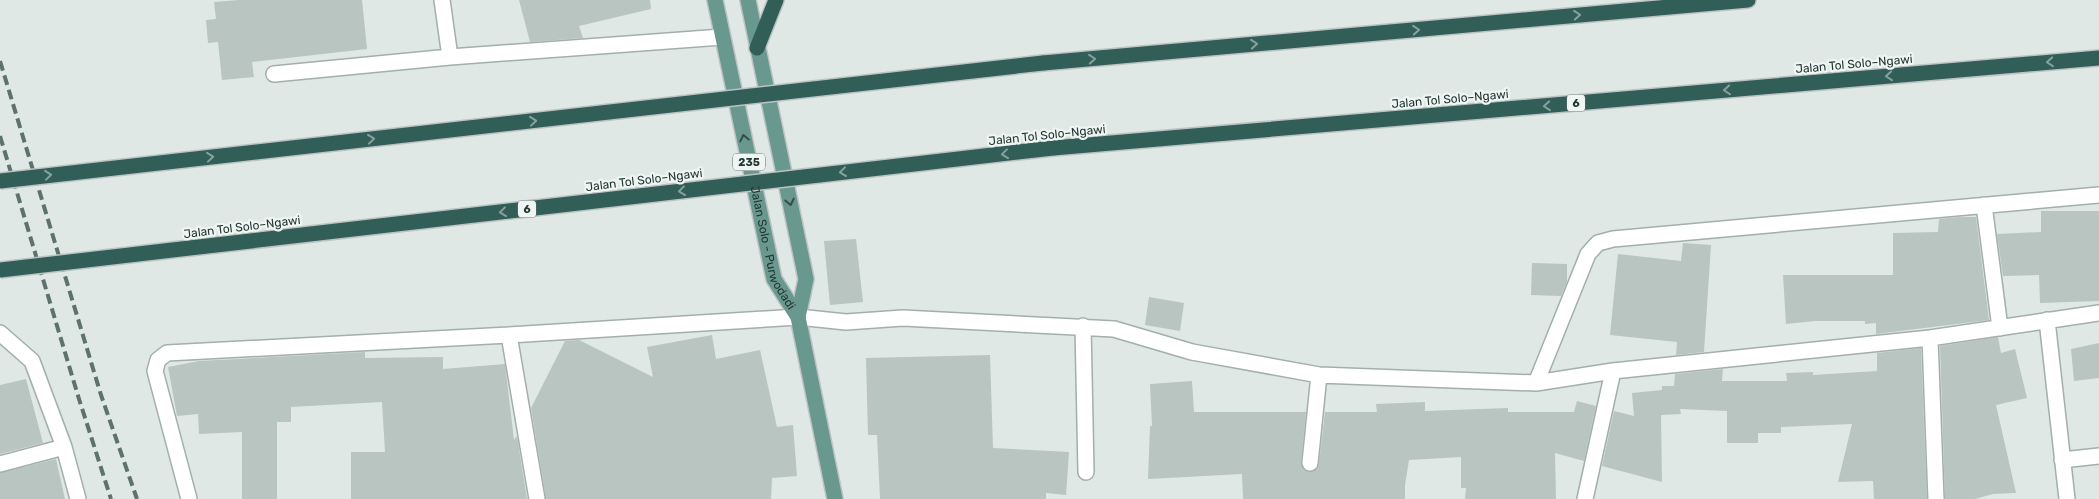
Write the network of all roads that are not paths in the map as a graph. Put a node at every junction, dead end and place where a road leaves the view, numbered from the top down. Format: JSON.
{"nodes":[{"id":1,"x":442,"y":0,"type":"edge"},
{"id":2,"x":715,"y":0,"type":"edge"},
{"id":3,"x":748,"y":0,"type":"edge"},
{"id":4,"x":776,"y":0,"type":"edge"},
{"id":5,"x":1748,"y":0,"type":"edge"},
{"id":6,"x":722,"y":37,"type":"junction"},
{"id":7,"x":757,"y":48,"type":"junction"},
{"id":8,"x":450,"y":57,"type":"junction"},
{"id":9,"x":2099,"y":58,"type":"edge"},
{"id":10,"x":274,"y":74,"type":"dead end"},
{"id":11,"x":0,"y":181,"type":"edge"},
{"id":12,"x":2099,"y":195,"type":"edge"},
{"id":13,"x":1984,"y":205,"type":"junction"},
{"id":14,"x":0,"y":270,"type":"edge"},
{"id":15,"x":2099,"y":313,"type":"edge"},
{"id":16,"x":798,"y":317,"type":"junction"},
{"id":17,"x":2047,"y":320,"type":"junction"},
{"id":18,"x":1083,"y":326,"type":"junction"},
{"id":19,"x":2000,"y":328,"type":"junction"},
{"id":20,"x":0,"y":334,"type":"edge"},
{"id":21,"x":509,"y":335,"type":"junction"},
{"id":22,"x":1930,"y":338,"type":"junction"},
{"id":23,"x":1613,"y":371,"type":"junction"},
{"id":24,"x":1319,"y":375,"type":"junction"},
{"id":25,"x":1536,"y":384,"type":"junction"},
{"id":26,"x":64,"y":448,"type":"junction"},
{"id":27,"x":2099,"y":456,"type":"edge"},
{"id":28,"x":2062,"y":460,"type":"junction"},
{"id":29,"x":1310,"y":463,"type":"dead end"},
{"id":30,"x":0,"y":464,"type":"edge"},
{"id":31,"x":1086,"y":472,"type":"dead end"},
{"id":32,"x":78,"y":499,"type":"edge"},
{"id":33,"x":189,"y":499,"type":"edge"},
{"id":34,"x":538,"y":499,"type":"edge"},
{"id":35,"x":835,"y":499,"type":"edge"},
{"id":36,"x":1585,"y":499,"type":"edge"},
{"id":37,"x":1936,"y":499,"type":"edge"},
{"id":38,"x":2068,"y":499,"type":"edge"}],
"edges":[{"from":1,"to":8,"type":"street"},
{"from":2,"to":6,"type":"main road","name":"Jalan Solo - Purwodadi","number":"235"},
{"from":3,"to":7,"type":"main road","name":"Jalan Solo - Purwodadi","number":"235"},
{"from":4,"to":7,"type":"highway"},
{"from":11,"to":5,"type":"highway","one_way":true,"bridge":true},
{"from":6,"to":8,"type":"street"},
{"from":16,"to":6,"type":"main road","name":"Jalan Solo - Purwodadi","number":"235","one_way":true},
{"from":7,"to":16,"type":"main road","name":"Jalan Solo - Purwodadi","number":"235","one_way":true},
{"from":8,"to":10,"type":"street"},
{"from":9,"to":14,"type":"highway","name":"Jalan Tol Solo–Ngawi","number":"6","one_way":true,"bridge":true},
{"from":12,"to":13,"type":"street"},
{"from":13,"to":19,"type":"street"},
{"from":13,"to":25,"type":"street"},
{"from":15,"to":17,"type":"street"},
{"from":16,"to":18,"type":"street"},
{"from":16,"to":21,"type":"street"},
{"from":16,"to":35,"type":"main road","name":"Jalan Solo - Purwodadi","number":"235"},
{"from":17,"to":19,"type":"street"},
{"from":17,"to":28,"type":"street"},
{"from":18,"to":24,"type":"street"},
{"from":18,"to":31,"type":"street"},
{"from":19,"to":22,"type":"street"},
{"from":20,"to":26,"type":"street"},
{"from":21,"to":33,"type":"street"},
{"from":21,"to":34,"type":"street"},
{"from":22,"to":23,"type":"street"},
{"from":22,"to":37,"type":"street"},
{"from":23,"to":25,"type":"street"},
{"from":23,"to":36,"type":"street"},
{"from":24,"to":25,"type":"street"},
{"from":24,"to":29,"type":"street"},
{"from":26,"to":30,"type":"street"},
{"from":26,"to":32,"type":"street"},
{"from":27,"to":28,"type":"street"},
{"from":28,"to":38,"type":"street"}]}
